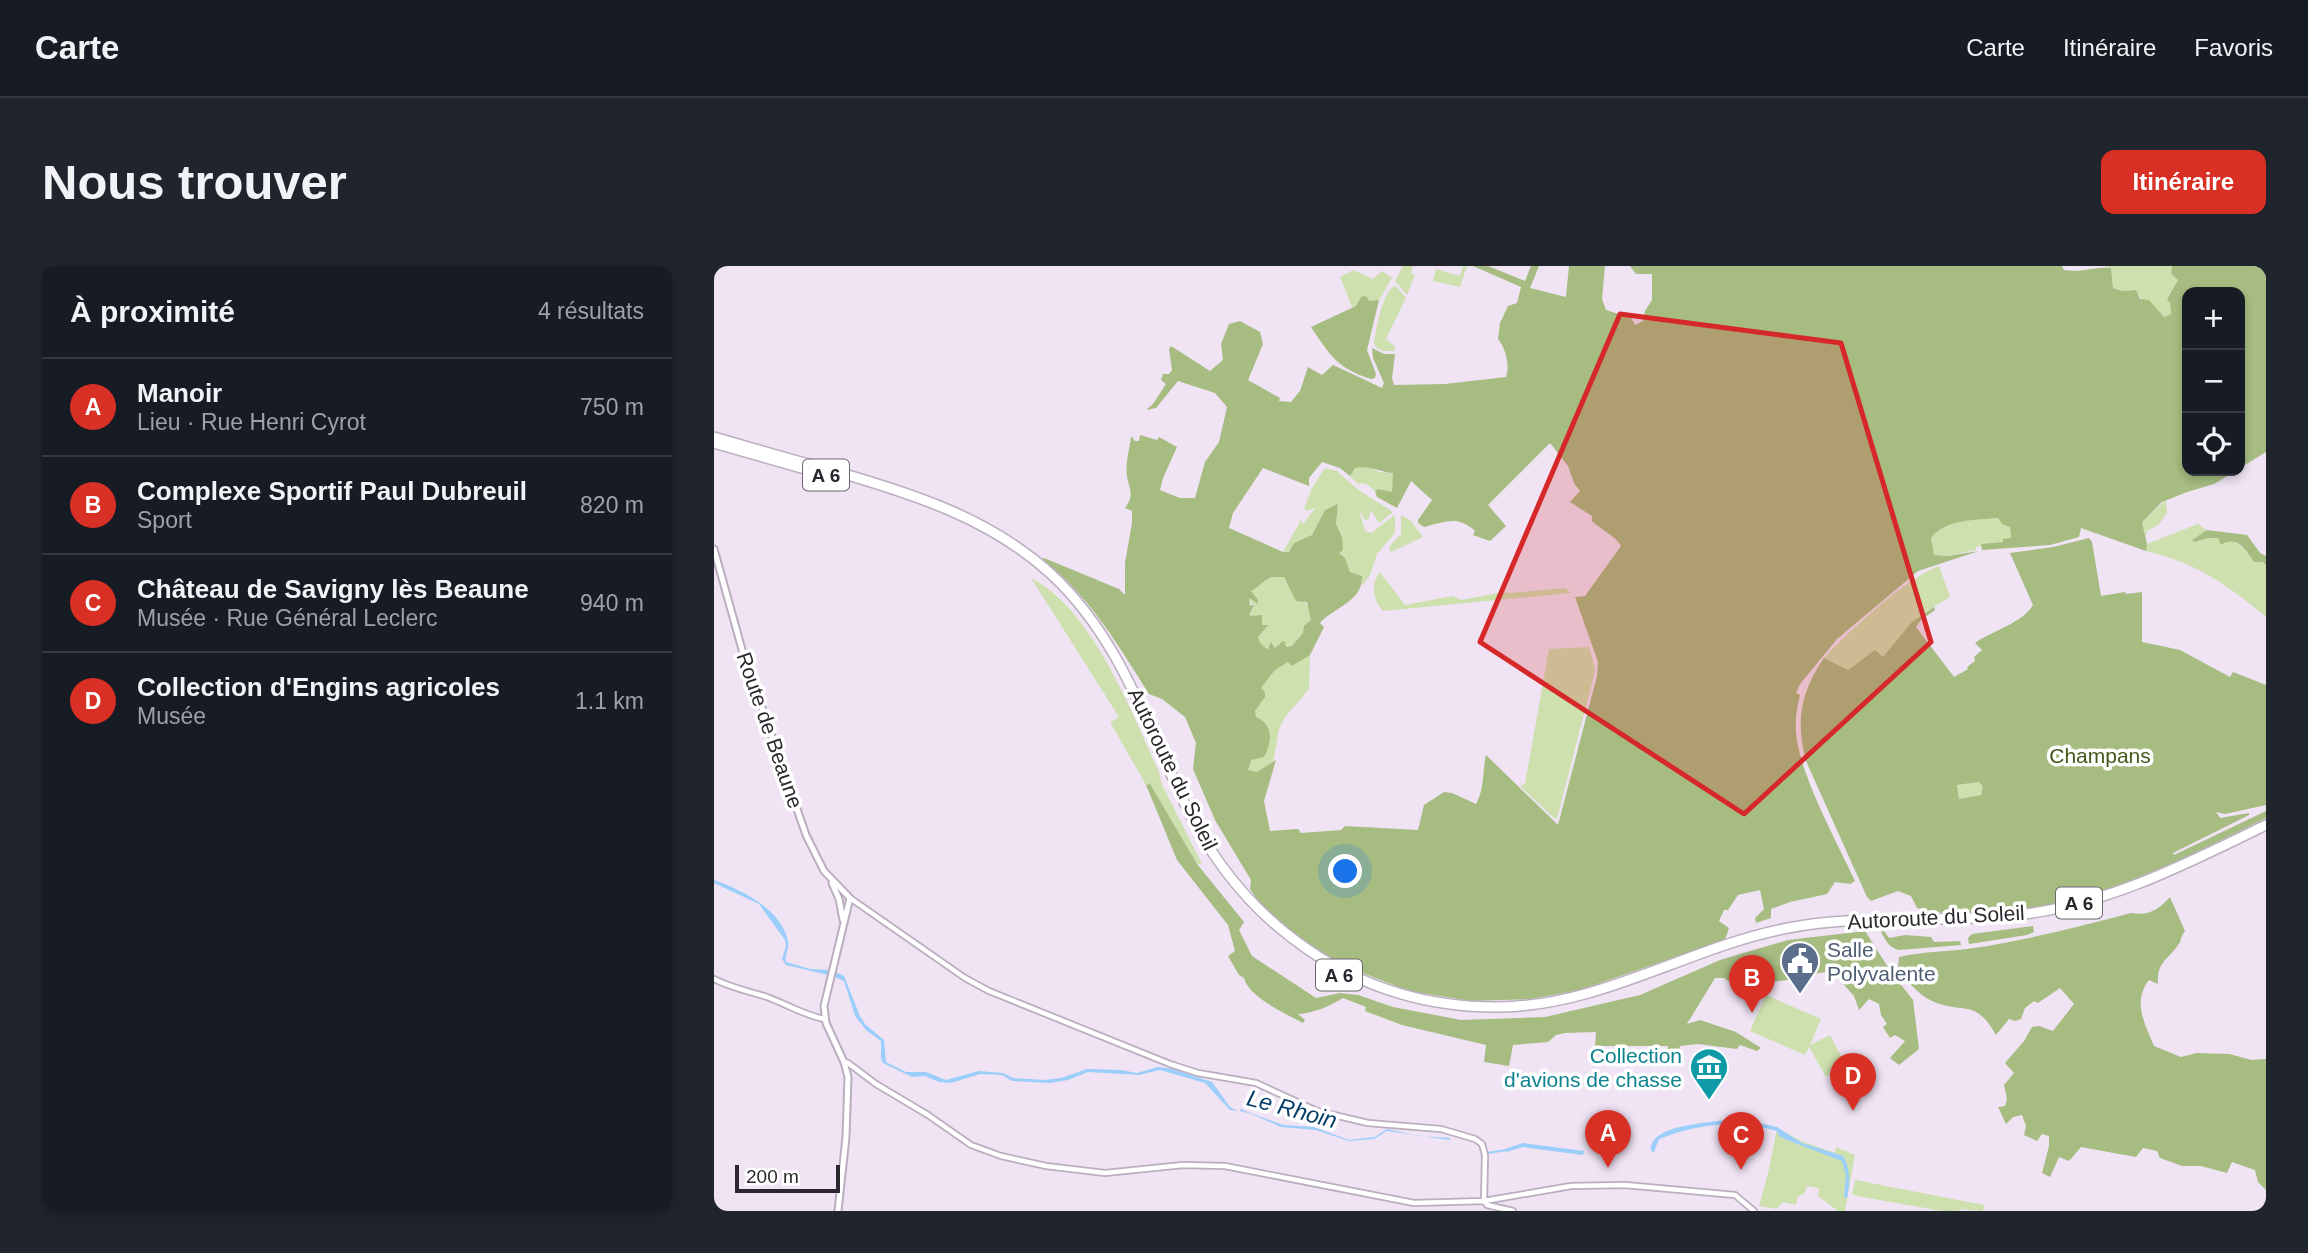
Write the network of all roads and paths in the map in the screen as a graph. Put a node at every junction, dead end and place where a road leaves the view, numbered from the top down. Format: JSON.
{"nodes":[{"id":1,"x":714,"y":437,"type":"edge"},
{"id":2,"x":714,"y":443,"type":"edge"},
{"id":3,"x":714,"y":549,"type":"edge"},
{"id":4,"x":2266,"y":825,"type":"edge"},
{"id":5,"x":2266,"y":831,"type":"edge"},
{"id":6,"x":831,"y":880,"type":"junction"},
{"id":7,"x":849,"y":897,"type":"junction"},
{"id":8,"x":840,"y":905,"type":"junction"},
{"id":9,"x":859,"y":905,"type":"junction"},
{"id":10,"x":845,"y":916,"type":"junction"},
{"id":11,"x":1875,"y":923,"type":"junction"},
{"id":12,"x":714,"y":979,"type":"edge"},
{"id":13,"x":824,"y":1019,"type":"junction"},
{"id":14,"x":844,"y":1062,"type":"junction"},
{"id":15,"x":1484,"y":1201,"type":"junction"},
{"id":16,"x":838,"y":1211,"type":"edge"},
{"id":17,"x":1513,"y":1211,"type":"edge"},
{"id":18,"x":1754,"y":1211,"type":"edge"}],
"edges":[{"from":1,"to":11,"type":"highway","name":"Autoroute du Soleil","number":"A 6"},
{"from":2,"to":11,"type":"highway","name":"Autoroute du Soleil","number":"A 6"},
{"from":3,"to":6,"type":"main road","name":"Route de Beaune"},
{"from":4,"to":11,"type":"highway","name":"Autoroute du Soleil","number":"A 6"},
{"from":5,"to":11,"type":"highway","name":"Autoroute du Soleil","number":"A 6"},
{"from":6,"to":7,"type":"main road","name":"Route de Beaune"},
{"from":6,"to":8,"type":"main road"},
{"from":7,"to":8,"type":"main road"},
{"from":7,"to":9,"type":"street"},
{"from":7,"to":10,"type":"main road"},
{"from":8,"to":10,"type":"main road"},
{"from":9,"to":10,"type":"street"},
{"from":9,"to":15,"type":"street"},
{"from":10,"to":13,"type":"main road"},
{"from":12,"to":13,"type":"street"},
{"from":13,"to":14,"type":"main road"},
{"from":14,"to":15,"type":"street"},
{"from":14,"to":16,"type":"main road"},
{"from":15,"to":17,"type":"street"},
{"from":15,"to":18,"type":"street"}]}
